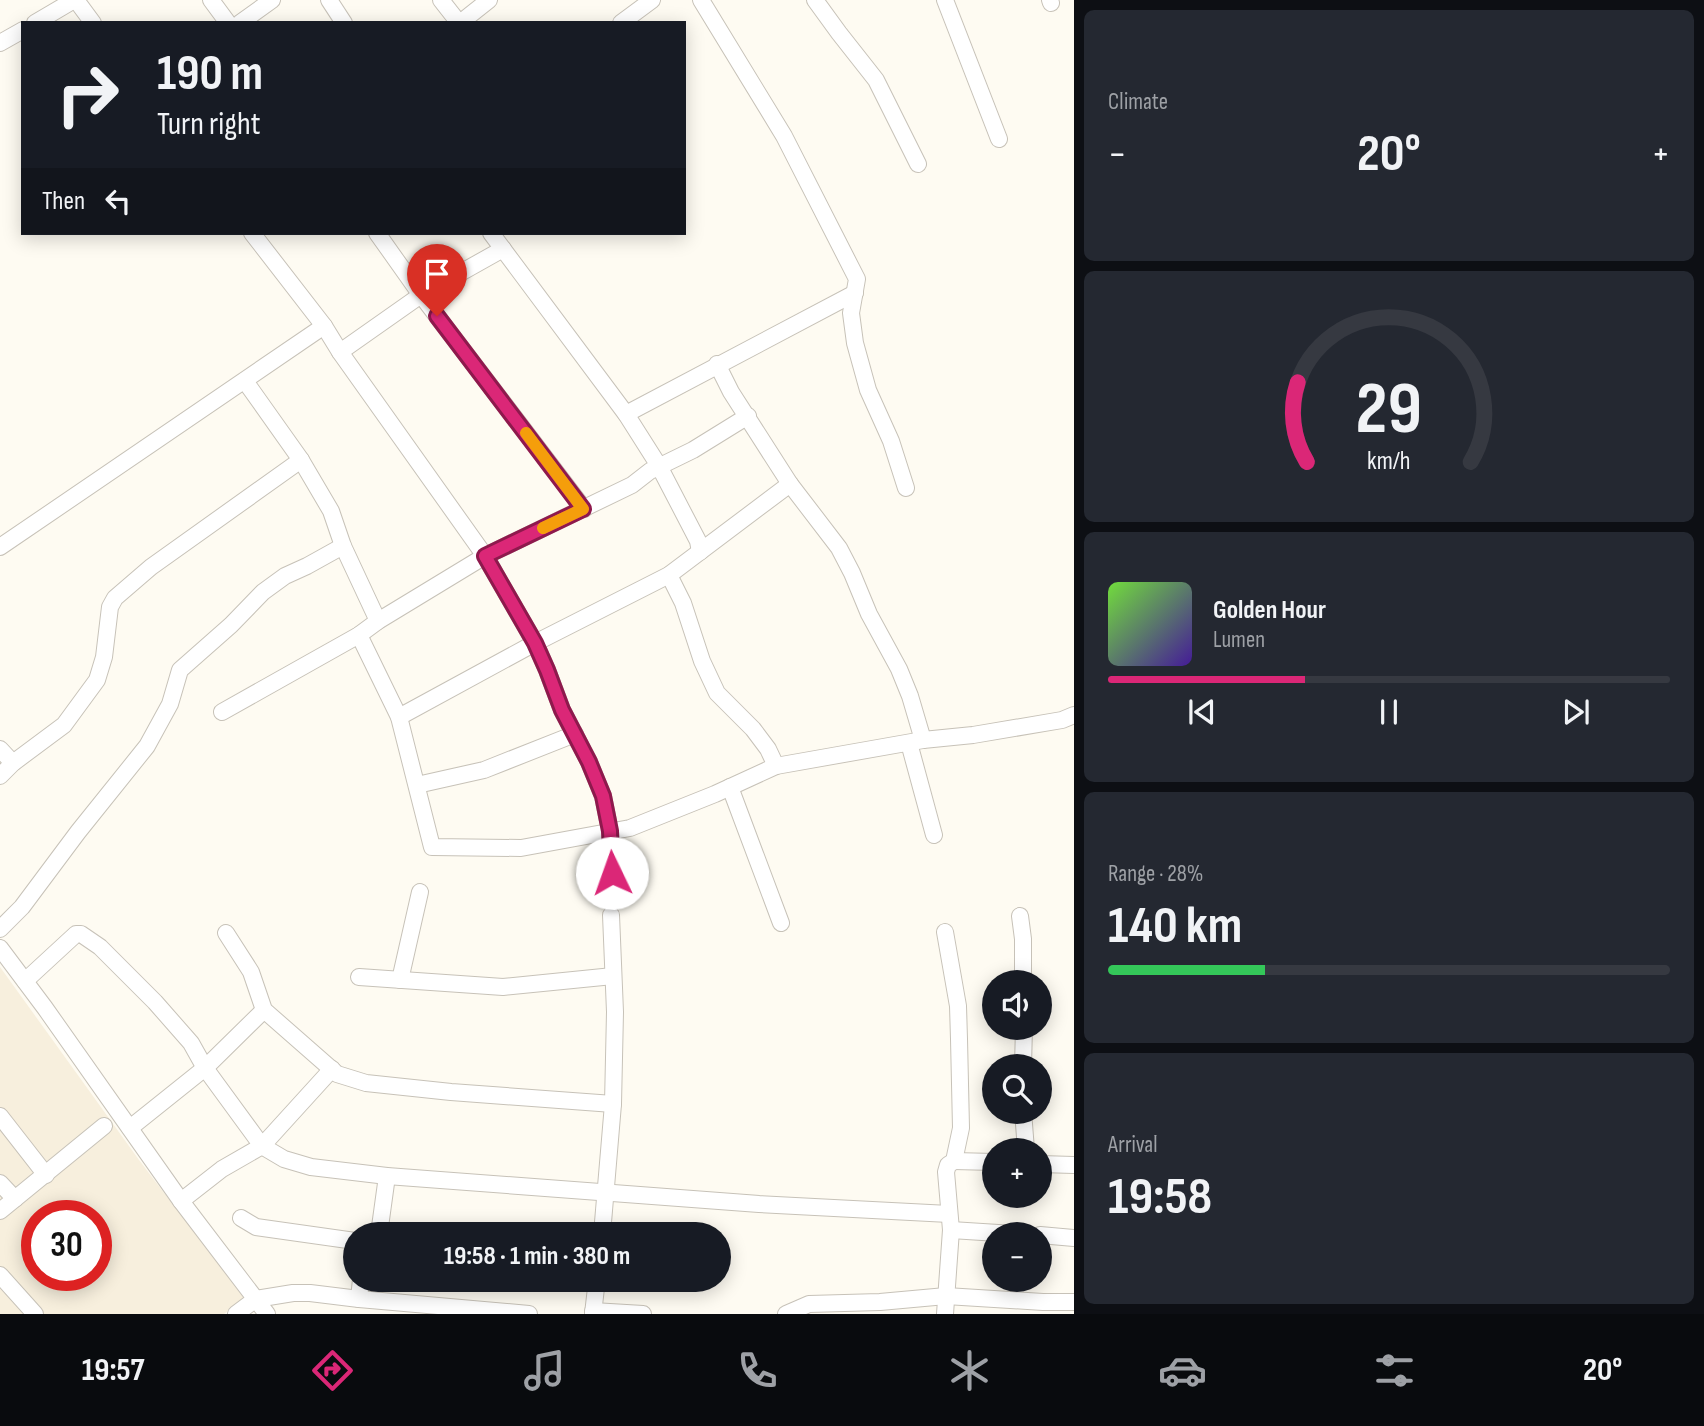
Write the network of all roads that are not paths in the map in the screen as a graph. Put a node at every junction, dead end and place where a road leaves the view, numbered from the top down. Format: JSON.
{"nodes":[{"id":1,"x":75,"y":0,"type":"edge"},
{"id":2,"x":211,"y":0,"type":"edge"},
{"id":3,"x":272,"y":0,"type":"edge"},
{"id":4,"x":329,"y":0,"type":"edge"},
{"id":5,"x":441,"y":0,"type":"edge"},
{"id":6,"x":489,"y":0,"type":"edge"},
{"id":7,"x":652,"y":0,"type":"edge"},
{"id":8,"x":701,"y":0,"type":"edge"},
{"id":9,"x":815,"y":0,"type":"edge"},
{"id":10,"x":945,"y":0,"type":"edge"},
{"id":11,"x":38,"y":21,"type":"edge"},
{"id":12,"x":91,"y":21,"type":"edge"},
{"id":13,"x":227,"y":21,"type":"edge"},
{"id":14,"x":243,"y":21,"type":"edge"},
{"id":15,"x":343,"y":21,"type":"edge"},
{"id":16,"x":457,"y":21,"type":"edge"},
{"id":17,"x":462,"y":21,"type":"edge"},
{"id":18,"x":624,"y":21,"type":"edge"},
{"id":19,"x":21,"y":31,"type":"edge"},
{"id":20,"x":0,"y":43,"type":"edge"},
{"id":21,"x":999,"y":139,"type":"dead end"},
{"id":22,"x":918,"y":164,"type":"dead end"},
{"id":23,"x":254,"y":235,"type":"edge"},
{"id":24,"x":378,"y":235,"type":"edge"},
{"id":25,"x":492,"y":235,"type":"edge"},
{"id":26,"x":503,"y":249,"type":"junction"},
{"id":27,"x":855,"y":293,"type":"junction"},
{"id":28,"x":421,"y":295,"type":"junction"},
{"id":29,"x":324,"y":326,"type":"junction"},
{"id":30,"x":340,"y":352,"type":"junction"},
{"id":31,"x":717,"y":364,"type":"junction"},
{"id":32,"x":245,"y":381,"type":"junction"},
{"id":33,"x":626,"y":414,"type":"junction"},
{"id":34,"x":748,"y":416,"type":"junction"},
{"id":35,"x":301,"y":460,"type":"junction"},
{"id":36,"x":659,"y":466,"type":"junction"},
{"id":37,"x":790,"y":484,"type":"junction"},
{"id":38,"x":906,"y":488,"type":"dead end"},
{"id":39,"x":583,"y":509,"type":"junction"},
{"id":40,"x":343,"y":546,"type":"junction"},
{"id":41,"x":0,"y":547,"type":"edge"},
{"id":42,"x":700,"y":551,"type":"junction"},
{"id":43,"x":485,"y":556,"type":"junction"},
{"id":44,"x":669,"y":575,"type":"junction"},
{"id":45,"x":378,"y":621,"type":"junction"},
{"id":46,"x":359,"y":635,"type":"junction"},
{"id":47,"x":535,"y":643,"type":"junction"},
{"id":48,"x":222,"y":712,"type":"dead end"},
{"id":49,"x":1074,"y":715,"type":"edge"},
{"id":50,"x":399,"y":717,"type":"junction"},
{"id":51,"x":575,"y":734,"type":"junction"},
{"id":52,"x":916,"y":742,"type":"junction"},
{"id":53,"x":0,"y":750,"type":"edge"},
{"id":54,"x":13,"y":762,"type":"junction"},
{"id":55,"x":776,"y":766,"type":"junction"},
{"id":56,"x":0,"y":776,"type":"edge"},
{"id":57,"x":417,"y":785,"type":"junction"},
{"id":58,"x":730,"y":787,"type":"junction"},
{"id":59,"x":610,"y":831,"type":"junction"},
{"id":60,"x":934,"y":835,"type":"dead end"},
{"id":61,"x":612,"y":873,"type":"dead end"},
{"id":62,"x":420,"y":891,"type":"dead end"},
{"id":63,"x":611,"y":915,"type":"dead end"},
{"id":64,"x":1020,"y":916,"type":"dead end"},
{"id":65,"x":781,"y":923,"type":"dead end"},
{"id":66,"x":0,"y":929,"type":"edge"},
{"id":67,"x":945,"y":932,"type":"dead end"},
{"id":68,"x":226,"y":933,"type":"dead end"},
{"id":69,"x":0,"y":948,"type":"edge"},
{"id":70,"x":1023,"y":970,"type":"edge"},
{"id":71,"x":613,"y":976,"type":"junction"},
{"id":72,"x":359,"y":977,"type":"dead end"},
{"id":73,"x":400,"y":980,"type":"junction"},
{"id":74,"x":25,"y":981,"type":"junction"},
{"id":75,"x":264,"y":1010,"type":"junction"},
{"id":76,"x":205,"y":1068,"type":"junction"},
{"id":77,"x":332,"y":1069,"type":"junction"},
{"id":78,"x":613,"y":1104,"type":"junction"},
{"id":79,"x":0,"y":1116,"type":"edge"},
{"id":80,"x":104,"y":1126,"type":"dead end"},
{"id":81,"x":130,"y":1128,"type":"junction"},
{"id":82,"x":262,"y":1146,"type":"junction"},
{"id":83,"x":954,"y":1161,"type":"junction"},
{"id":84,"x":982,"y":1162,"type":"edge"},
{"id":85,"x":1052,"y":1164,"type":"edge"},
{"id":86,"x":1074,"y":1165,"type":"edge"},
{"id":87,"x":46,"y":1175,"type":"junction"},
{"id":88,"x":387,"y":1176,"type":"junction"},
{"id":89,"x":0,"y":1182,"type":"edge"},
{"id":90,"x":607,"y":1191,"type":"junction"},
{"id":91,"x":15,"y":1199,"type":"junction"},
{"id":92,"x":181,"y":1201,"type":"junction"},
{"id":93,"x":0,"y":1210,"type":"edge"},
{"id":94,"x":240,"y":1218,"type":"dead end"},
{"id":95,"x":381,"y":1222,"type":"edge"},
{"id":96,"x":603,"y":1222,"type":"edge"},
{"id":97,"x":950,"y":1222,"type":"junction"},
{"id":98,"x":982,"y":1228,"type":"edge"},
{"id":99,"x":1052,"y":1236,"type":"edge"},
{"id":100,"x":1074,"y":1238,"type":"edge"},
{"id":101,"x":343,"y":1239,"type":"edge"},
{"id":102,"x":0,"y":1275,"type":"edge"},
{"id":103,"x":360,"y":1292,"type":"edge"},
{"id":104,"x":595,"y":1292,"type":"edge"},
{"id":105,"x":946,"y":1296,"type":"junction"},
{"id":106,"x":256,"y":1298,"type":"junction"},
{"id":107,"x":359,"y":1299,"type":"junction"},
{"id":108,"x":1074,"y":1302,"type":"edge"},
{"id":109,"x":879,"y":1308,"type":"edge"},
{"id":110,"x":593,"y":1312,"type":"edge"},
{"id":111,"x":35,"y":1314,"type":"edge"},
{"id":112,"x":236,"y":1314,"type":"edge"},
{"id":113,"x":267,"y":1314,"type":"edge"},
{"id":114,"x":529,"y":1314,"type":"edge"},
{"id":115,"x":643,"y":1314,"type":"edge"},
{"id":116,"x":787,"y":1314,"type":"edge"},
{"id":117,"x":945,"y":1314,"type":"edge"}],
"edges":[{"from":1,"to":11,"type":"street"},
{"from":1,"to":12,"type":"street"},
{"from":2,"to":13,"type":"street"},
{"from":3,"to":14,"type":"street"},
{"from":4,"to":15,"type":"street"},
{"from":5,"to":16,"type":"street"},
{"from":6,"to":17,"type":"street"},
{"from":7,"to":18,"type":"street"},
{"from":8,"to":27,"type":"street"},
{"from":9,"to":22,"type":"street"},
{"from":10,"to":21,"type":"street"},
{"from":19,"to":20,"type":"street"},
{"from":23,"to":29,"type":"street"},
{"from":24,"to":28,"type":"street"},
{"from":25,"to":26,"type":"street"},
{"from":26,"to":28,"type":"street"},
{"from":26,"to":33,"type":"street"},
{"from":27,"to":31,"type":"street"},
{"from":27,"to":38,"type":"street"},
{"from":28,"to":30,"type":"street"},
{"from":28,"to":39,"type":"street"},
{"from":29,"to":30,"type":"street"},
{"from":29,"to":32,"type":"street"},
{"from":30,"to":43,"type":"street"},
{"from":31,"to":33,"type":"street"},
{"from":31,"to":34,"type":"street"},
{"from":32,"to":35,"type":"street"},
{"from":32,"to":41,"type":"street"},
{"from":33,"to":36,"type":"street"},
{"from":34,"to":36,"type":"street"},
{"from":34,"to":37,"type":"street"},
{"from":35,"to":40,"type":"street"},
{"from":35,"to":54,"type":"street"},
{"from":36,"to":39,"type":"street"},
{"from":36,"to":42,"type":"street"},
{"from":37,"to":42,"type":"street"},
{"from":37,"to":52,"type":"street"},
{"from":39,"to":43,"type":"street"},
{"from":40,"to":45,"type":"street"},
{"from":40,"to":66,"type":"street"},
{"from":42,"to":44,"type":"street"},
{"from":43,"to":45,"type":"street"},
{"from":43,"to":47,"type":"street"},
{"from":44,"to":47,"type":"street"},
{"from":44,"to":55,"type":"street"},
{"from":45,"to":46,"type":"street"},
{"from":46,"to":48,"type":"street"},
{"from":46,"to":50,"type":"street"},
{"from":47,"to":50,"type":"street"},
{"from":47,"to":51,"type":"street"},
{"from":49,"to":52,"type":"street"},
{"from":50,"to":57,"type":"street"},
{"from":51,"to":57,"type":"street"},
{"from":51,"to":59,"type":"street"},
{"from":52,"to":55,"type":"street"},
{"from":52,"to":60,"type":"street"},
{"from":53,"to":54,"type":"street"},
{"from":54,"to":56,"type":"street"},
{"from":55,"to":58,"type":"street"},
{"from":57,"to":59,"type":"street"},
{"from":58,"to":59,"type":"street"},
{"from":58,"to":65,"type":"street"},
{"from":59,"to":61,"type":"street"},
{"from":62,"to":73,"type":"street"},
{"from":63,"to":71,"type":"street"},
{"from":64,"to":70,"type":"street"},
{"from":67,"to":83,"type":"street"},
{"from":68,"to":75,"type":"street"},
{"from":69,"to":74,"type":"street"},
{"from":71,"to":73,"type":"street"},
{"from":71,"to":78,"type":"street"},
{"from":72,"to":73,"type":"street"},
{"from":74,"to":76,"type":"street"},
{"from":74,"to":81,"type":"street"},
{"from":75,"to":76,"type":"street"},
{"from":75,"to":77,"type":"street"},
{"from":76,"to":81,"type":"street"},
{"from":76,"to":82,"type":"street"},
{"from":77,"to":78,"type":"street"},
{"from":77,"to":82,"type":"street"},
{"from":78,"to":90,"type":"street"},
{"from":79,"to":87,"type":"street"},
{"from":80,"to":87,"type":"street"},
{"from":81,"to":92,"type":"street"},
{"from":82,"to":88,"type":"street"},
{"from":82,"to":92,"type":"street"},
{"from":83,"to":84,"type":"street"},
{"from":83,"to":97,"type":"street"},
{"from":85,"to":86,"type":"street"},
{"from":87,"to":91,"type":"street"},
{"from":88,"to":90,"type":"street"},
{"from":88,"to":95,"type":"street"},
{"from":89,"to":91,"type":"street"},
{"from":90,"to":96,"type":"street"},
{"from":90,"to":97,"type":"street"},
{"from":91,"to":93,"type":"street"},
{"from":92,"to":106,"type":"street"},
{"from":94,"to":101,"type":"street"},
{"from":97,"to":98,"type":"street"},
{"from":97,"to":105,"type":"street"},
{"from":99,"to":100,"type":"street"},
{"from":102,"to":111,"type":"street"},
{"from":103,"to":107,"type":"street"},
{"from":104,"to":110,"type":"street"},
{"from":105,"to":108,"type":"street"},
{"from":105,"to":109,"type":"street"},
{"from":105,"to":117,"type":"street"},
{"from":106,"to":107,"type":"street"},
{"from":106,"to":112,"type":"street"},
{"from":106,"to":113,"type":"street"},
{"from":107,"to":114,"type":"street"},
{"from":109,"to":116,"type":"street"},
{"from":110,"to":115,"type":"street"}]}
